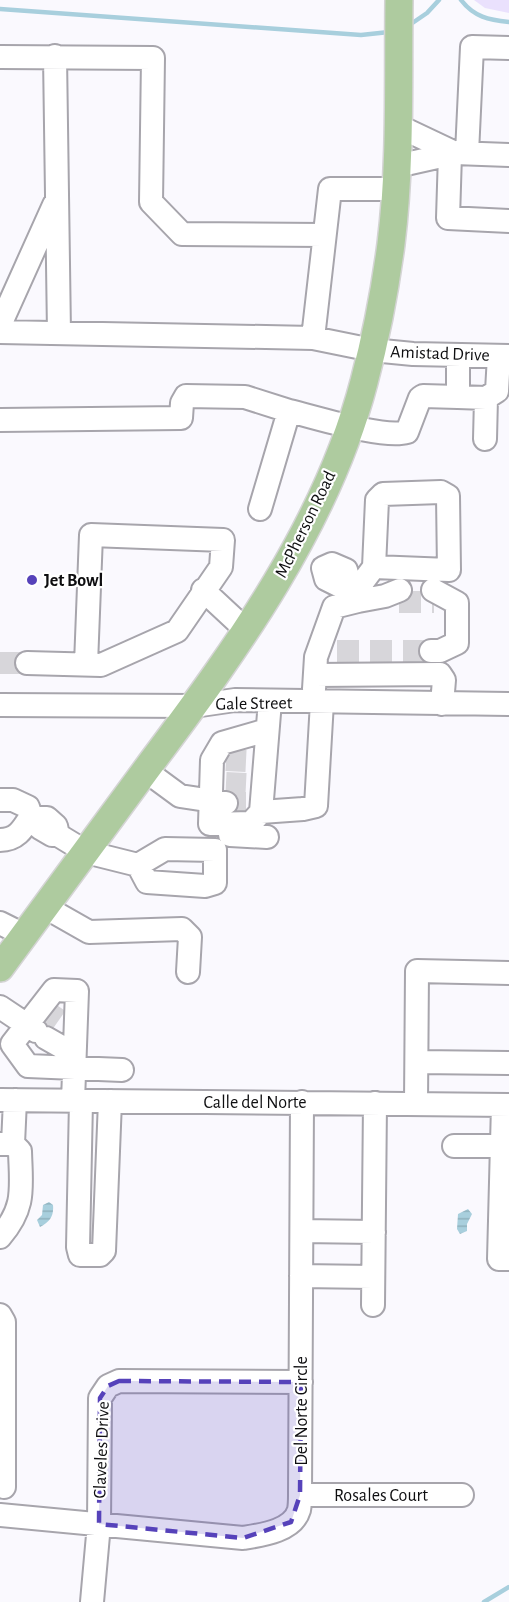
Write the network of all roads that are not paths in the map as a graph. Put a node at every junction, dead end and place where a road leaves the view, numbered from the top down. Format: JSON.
{"nodes":[{"id":1,"x":399,"y":2,"type":"edge"},
{"id":2,"x":509,"y":48,"type":"edge"},
{"id":3,"x":55,"y":56,"type":"junction"},
{"id":4,"x":0,"y":57,"type":"edge"},
{"id":5,"x":398,"y":126,"type":"junction"},
{"id":6,"x":457,"y":153,"type":"junction"},
{"id":7,"x":509,"y":155,"type":"edge"},
{"id":8,"x":396,"y":178,"type":"junction"},
{"id":9,"x":57,"y":198,"type":"junction"},
{"id":10,"x":509,"y":221,"type":"edge"},
{"id":11,"x":324,"y":235,"type":"junction"},
{"id":12,"x":0,"y":325,"type":"edge"},
{"id":13,"x":0,"y":332,"type":"edge"},
{"id":14,"x":58,"y":333,"type":"junction"},
{"id":15,"x":313,"y":338,"type":"junction"},
{"id":16,"x":372,"y":350,"type":"junction"},
{"id":17,"x":458,"y":355,"type":"junction"},
{"id":18,"x":504,"y":356,"type":"edge"},
{"id":19,"x":458,"y":397,"type":"junction"},
{"id":20,"x":486,"y":398,"type":"junction"},
{"id":21,"x":289,"y":411,"type":"junction"},
{"id":22,"x":0,"y":420,"type":"edge"},
{"id":23,"x":350,"y":426,"type":"junction"},
{"id":24,"x":485,"y":439,"type":"dead end"},
{"id":25,"x":260,"y":509,"type":"dead end"},
{"id":26,"x":293,"y":552,"type":"junction"},
{"id":27,"x":361,"y":583,"type":"junction"},
{"id":28,"x":203,"y":590,"type":"junction"},
{"id":29,"x":395,"y":596,"type":"tunnel mouth"},
{"id":30,"x":438,"y":596,"type":"tunnel mouth"},
{"id":31,"x":246,"y":630,"type":"junction"},
{"id":32,"x":437,"y":659,"type":"junction"},
{"id":33,"x":27,"y":663,"type":"tunnel mouth"},
{"id":34,"x":86,"y":664,"type":"junction"},
{"id":35,"x":315,"y":675,"type":"junction"},
{"id":36,"x":270,"y":701,"type":"junction"},
{"id":37,"x":318,"y":702,"type":"junction"},
{"id":38,"x":442,"y":704,"type":"junction"},
{"id":39,"x":509,"y":704,"type":"edge"},
{"id":40,"x":0,"y":705,"type":"edge"},
{"id":41,"x":194,"y":706,"type":"junction"},
{"id":42,"x":267,"y":730,"type":"junction"},
{"id":43,"x":146,"y":771,"type":"junction"},
{"id":44,"x":238,"y":784,"type":"junction"},
{"id":45,"x":0,"y":800,"type":"edge"},
{"id":46,"x":34,"y":817,"type":"junction"},
{"id":47,"x":267,"y":837,"type":"dead end"},
{"id":48,"x":0,"y":840,"type":"edge"},
{"id":49,"x":215,"y":850,"type":"junction"},
{"id":50,"x":86,"y":852,"type":"junction"},
{"id":51,"x":138,"y":865,"type":"junction"},
{"id":52,"x":45,"y":907,"type":"junction"},
{"id":53,"x":0,"y":923,"type":"edge"},
{"id":54,"x":24,"y":935,"type":"junction"},
{"id":55,"x":0,"y":968,"type":"edge"},
{"id":56,"x":188,"y":972,"type":"dead end"},
{"id":57,"x":509,"y":973,"type":"edge"},
{"id":58,"x":0,"y":1007,"type":"edge"},
{"id":59,"x":47,"y":1023,"type":"junction"},
{"id":60,"x":74,"y":1060,"type":"junction"},
{"id":61,"x":417,"y":1062,"type":"junction"},
{"id":62,"x":509,"y":1063,"type":"edge"},
{"id":63,"x":28,"y":1066,"type":"junction"},
{"id":64,"x":122,"y":1070,"type":"dead end"},
{"id":65,"x":15,"y":1100,"type":"edge"},
{"id":66,"x":77,"y":1101,"type":"junction"},
{"id":67,"x":110,"y":1101,"type":"junction"},
{"id":68,"x":302,"y":1102,"type":"junction"},
{"id":69,"x":375,"y":1103,"type":"junction"},
{"id":70,"x":416,"y":1104,"type":"junction"},
{"id":71,"x":506,"y":1105,"type":"edge"},
{"id":72,"x":6,"y":1144,"type":"edge"},
{"id":73,"x":454,"y":1146,"type":"dead end"},
{"id":74,"x":502,"y":1146,"type":"junction"},
{"id":75,"x":302,"y":1231,"type":"junction"},
{"id":76,"x":374,"y":1233,"type":"junction"},
{"id":77,"x":0,"y":1237,"type":"edge"},
{"id":78,"x":509,"y":1259,"type":"edge"},
{"id":79,"x":301,"y":1276,"type":"junction"},
{"id":80,"x":374,"y":1277,"type":"junction"},
{"id":81,"x":373,"y":1305,"type":"dead end"},
{"id":82,"x":0,"y":1315,"type":"edge"},
{"id":83,"x":301,"y":1383,"type":"junction"},
{"id":84,"x":0,"y":1486,"type":"edge"},
{"id":85,"x":300,"y":1495,"type":"junction"},
{"id":86,"x":462,"y":1495,"type":"dead end"},
{"id":87,"x":0,"y":1515,"type":"edge"},
{"id":88,"x":99,"y":1524,"type":"junction"},
{"id":89,"x":92,"y":1602,"type":"edge"}],
"edges":[{"from":1,"to":5,"type":"main road","name":"McPherson Road"},
{"from":2,"to":6,"type":"street"},
{"from":3,"to":4,"type":"street"},
{"from":3,"to":9,"type":"street"},
{"from":3,"to":11,"type":"street"},
{"from":5,"to":6,"type":"street"},
{"from":5,"to":8,"type":"main road","name":"McPherson Road"},
{"from":6,"to":7,"type":"street"},
{"from":6,"to":8,"type":"street"},
{"from":6,"to":10,"type":"street"},
{"from":8,"to":11,"type":"street"},
{"from":8,"to":16,"type":"main road","name":"McPherson Road"},
{"from":9,"to":12,"type":"street"},
{"from":9,"to":14,"type":"street"},
{"from":11,"to":15,"type":"street"},
{"from":13,"to":14,"type":"street","name":"Amistad Drive"},
{"from":14,"to":15,"type":"street","name":"Amistad Drive"},
{"from":15,"to":16,"type":"street","name":"Amistad Drive"},
{"from":16,"to":17,"type":"street","name":"Amistad Drive"},
{"from":16,"to":23,"type":"main road","name":"McPherson Road"},
{"from":17,"to":18,"type":"street","name":"Amistad Drive"},
{"from":17,"to":19,"type":"street"},
{"from":18,"to":20,"type":"street"},
{"from":19,"to":20,"type":"street"},
{"from":19,"to":23,"type":"street"},
{"from":20,"to":24,"type":"street"},
{"from":21,"to":22,"type":"street"},
{"from":21,"to":23,"type":"street"},
{"from":21,"to":25,"type":"street"},
{"from":23,"to":26,"type":"main road","name":"McPherson Road"},
{"from":26,"to":27,"type":"street"},
{"from":26,"to":31,"type":"main road","name":"McPherson Road"},
{"from":27,"to":27,"type":"street"},
{"from":27,"to":29,"type":"street"},
{"from":27,"to":35,"type":"street"},
{"from":28,"to":31,"type":"street"},
{"from":28,"to":34,"type":"street"},
{"from":28,"to":34,"type":"street"},
{"from":30,"to":32,"type":"street"},
{"from":31,"to":41,"type":"main road","name":"McPherson Road"},
{"from":32,"to":35,"type":"street"},
{"from":32,"to":38,"type":"street"},
{"from":33,"to":34,"type":"street"},
{"from":35,"to":37,"type":"street"},
{"from":36,"to":37,"type":"street","name":"Gale Street"},
{"from":36,"to":41,"type":"street","name":"Gale Street"},
{"from":36,"to":42,"type":"street"},
{"from":37,"to":38,"type":"street","name":"Gale Street"},
{"from":37,"to":44,"type":"street"},
{"from":38,"to":39,"type":"street","name":"Gale Street"},
{"from":40,"to":41,"type":"street","name":"Gale Street"},
{"from":41,"to":43,"type":"main road","name":"McPherson Road"},
{"from":42,"to":44,"type":"street"},
{"from":42,"to":44,"type":"street"},
{"from":43,"to":44,"type":"street"},
{"from":43,"to":50,"type":"main road","name":"McPherson Road"},
{"from":45,"to":46,"type":"street"},
{"from":46,"to":48,"type":"street"},
{"from":46,"to":50,"type":"street"},
{"from":47,"to":49,"type":"street"},
{"from":49,"to":51,"type":"street"},
{"from":49,"to":51,"type":"street"},
{"from":50,"to":51,"type":"street"},
{"from":50,"to":52,"type":"main road","name":"McPherson Road"},
{"from":52,"to":54,"type":"main road","name":"McPherson Road"},
{"from":52,"to":56,"type":"street"},
{"from":53,"to":54,"type":"street"},
{"from":54,"to":55,"type":"main road","name":"McPherson Road"},
{"from":57,"to":61,"type":"street"},
{"from":58,"to":59,"type":"street"},
{"from":59,"to":60,"type":"street"},
{"from":59,"to":63,"type":"street"},
{"from":60,"to":63,"type":"street"},
{"from":60,"to":64,"type":"street"},
{"from":60,"to":66,"type":"street"},
{"from":61,"to":62,"type":"street"},
{"from":61,"to":70,"type":"street"},
{"from":63,"to":65,"type":"street"},
{"from":65,"to":66,"type":"street","name":"Calle del Norte"},
{"from":65,"to":72,"type":"street"},
{"from":66,"to":67,"type":"street","name":"Calle del Norte"},
{"from":66,"to":67,"type":"street"},
{"from":67,"to":68,"type":"street","name":"Calle del Norte"},
{"from":68,"to":69,"type":"street","name":"Calle del Norte"},
{"from":68,"to":75,"type":"street","name":"Del Norte Circle"},
{"from":69,"to":70,"type":"street","name":"Calle del Norte"},
{"from":69,"to":76,"type":"street"},
{"from":70,"to":71,"type":"street","name":"Calle del Norte"},
{"from":71,"to":74,"type":"street"},
{"from":72,"to":77,"type":"street"},
{"from":73,"to":74,"type":"street"},
{"from":74,"to":78,"type":"street"},
{"from":75,"to":76,"type":"street"},
{"from":75,"to":79,"type":"street","name":"Del Norte Circle"},
{"from":76,"to":80,"type":"street"},
{"from":79,"to":80,"type":"street"},
{"from":79,"to":83,"type":"street","name":"Del Norte Circle"},
{"from":80,"to":81,"type":"street"},
{"from":82,"to":84,"type":"street"},
{"from":83,"to":85,"type":"street","name":"Del Norte Circle"},
{"from":83,"to":88,"type":"street","name":"Claveles Drive"},
{"from":85,"to":86,"type":"street","name":"Rosales Court"},
{"from":85,"to":88,"type":"street","name":"Del Norte Circle"},
{"from":87,"to":88,"type":"street"},
{"from":88,"to":89,"type":"street","name":"Claveles Drive"}]}
